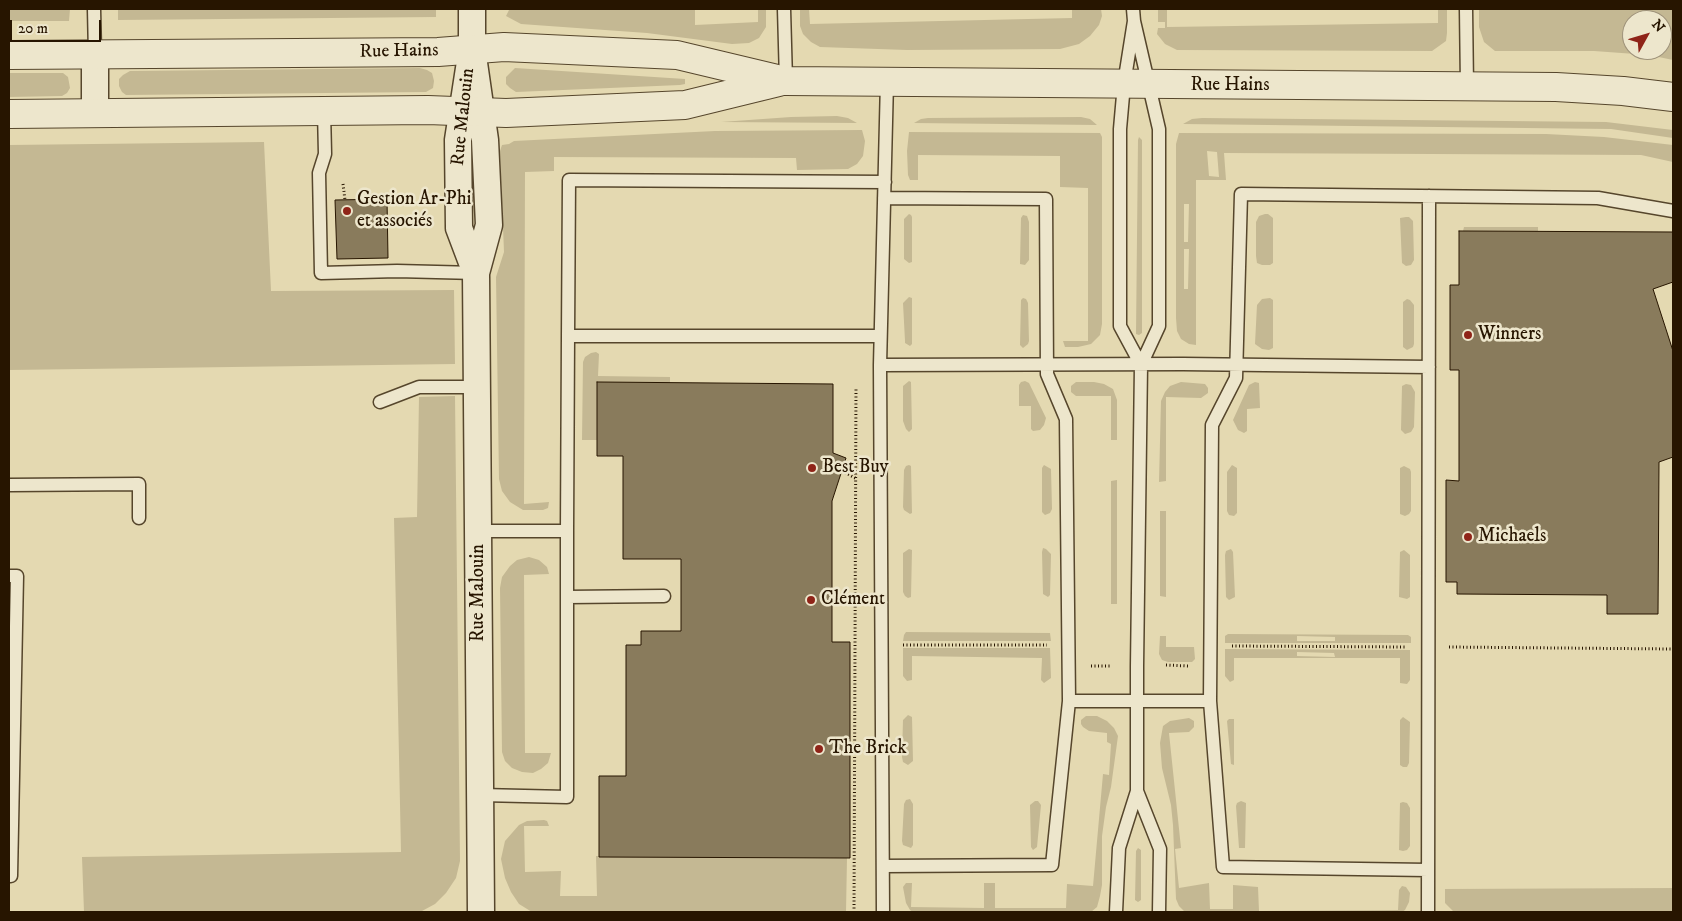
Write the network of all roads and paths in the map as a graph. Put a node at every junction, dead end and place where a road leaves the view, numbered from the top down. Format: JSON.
{"nodes":[{"id":1,"x":94,"y":9,"type":"edge"},
{"id":2,"x":472,"y":9,"type":"edge"},
{"id":3,"x":784,"y":9,"type":"edge"},
{"id":4,"x":1466,"y":9,"type":"edge"},
{"id":5,"x":1133,"y":15,"type":"edge"},
{"id":6,"x":472,"y":48,"type":"junction"},
{"id":7,"x":9,"y":55,"type":"edge"},
{"id":8,"x":95,"y":55,"type":"junction"},
{"id":9,"x":786,"y":81,"type":"junction"},
{"id":10,"x":887,"y":81,"type":"junction"},
{"id":11,"x":1136,"y":84,"type":"junction"},
{"id":12,"x":1467,"y":87,"type":"junction"},
{"id":13,"x":1673,"y":97,"type":"edge"},
{"id":14,"x":324,"y":111,"type":"junction"},
{"id":15,"x":472,"y":112,"type":"junction"},
{"id":16,"x":95,"y":113,"type":"junction"},
{"id":17,"x":9,"y":114,"type":"edge"},
{"id":18,"x":884,"y":182,"type":"junction"},
{"id":19,"x":344,"y":184,"type":"dead end"},
{"id":20,"x":1430,"y":196,"type":"junction"},
{"id":21,"x":884,"y":198,"type":"junction"},
{"id":22,"x":345,"y":200,"type":"dead end"},
{"id":23,"x":1673,"y":211,"type":"edge"},
{"id":24,"x":476,"y":273,"type":"junction"},
{"id":25,"x":568,"y":336,"type":"junction"},
{"id":26,"x":880,"y":336,"type":"junction"},
{"id":27,"x":1047,"y":363,"type":"junction"},
{"id":28,"x":880,"y":365,"type":"junction"},
{"id":29,"x":1141,"y":365,"type":"junction"},
{"id":30,"x":1236,"y":365,"type":"junction"},
{"id":31,"x":1429,"y":367,"type":"junction"},
{"id":32,"x":856,"y":384,"type":"dead end"},
{"id":33,"x":477,"y":387,"type":"junction"},
{"id":34,"x":380,"y":402,"type":"dead end"},
{"id":35,"x":842,"y":471,"type":"dead end"},
{"id":36,"x":855,"y":479,"type":"junction"},
{"id":37,"x":9,"y":485,"type":"edge"},
{"id":38,"x":139,"y":518,"type":"dead end"},
{"id":39,"x":478,"y":531,"type":"junction"},
{"id":40,"x":567,"y":531,"type":"junction"},
{"id":41,"x":9,"y":576,"type":"edge"},
{"id":42,"x":664,"y":596,"type":"dead end"},
{"id":43,"x":567,"y":597,"type":"junction"},
{"id":44,"x":832,"y":601,"type":"dead end"},
{"id":45,"x":855,"y":602,"type":"junction"},
{"id":46,"x":903,"y":645,"type":"dead end"},
{"id":47,"x":1050,"y":645,"type":"dead end"},
{"id":48,"x":1224,"y":646,"type":"dead end"},
{"id":49,"x":1410,"y":647,"type":"dead end"},
{"id":50,"x":1448,"y":647,"type":"dead end"},
{"id":51,"x":1673,"y":649,"type":"edge"},
{"id":52,"x":1166,"y":665,"type":"dead end"},
{"id":53,"x":1083,"y":666,"type":"dead end"},
{"id":54,"x":1112,"y":666,"type":"dead end"},
{"id":55,"x":1191,"y":666,"type":"dead end"},
{"id":56,"x":1069,"y":701,"type":"junction"},
{"id":57,"x":1137,"y":701,"type":"junction"},
{"id":58,"x":1210,"y":701,"type":"junction"},
{"id":59,"x":1138,"y":791,"type":"junction"},
{"id":60,"x":480,"y":795,"type":"junction"},
{"id":61,"x":883,"y":866,"type":"junction"},
{"id":62,"x":1428,"y":870,"type":"junction"},
{"id":63,"x":9,"y":876,"type":"edge"},
{"id":64,"x":481,"y":912,"type":"edge"},
{"id":65,"x":854,"y":912,"type":"edge"},
{"id":66,"x":883,"y":912,"type":"edge"},
{"id":67,"x":1116,"y":912,"type":"edge"},
{"id":68,"x":1159,"y":912,"type":"edge"},
{"id":69,"x":1428,"y":912,"type":"edge"}],
"edges":[{"from":1,"to":8,"type":"lane"},
{"from":2,"to":6,"type":"street","name":"Rue Malouin"},
{"from":3,"to":9,"type":"lane"},
{"from":4,"to":12,"type":"lane"},
{"from":5,"to":11,"type":"lane"},
{"from":5,"to":11,"type":"lane"},
{"from":6,"to":8,"type":"street","name":"Rue Hains"},
{"from":6,"to":9,"type":"street","name":"Rue Hains"},
{"from":6,"to":15,"type":"street","name":"Rue Malouin"},
{"from":7,"to":8,"type":"street","name":"Rue Hains"},
{"from":8,"to":16,"type":"street"},
{"from":9,"to":10,"type":"street","name":"Rue Hains"},
{"from":9,"to":15,"type":"street","name":"Rue Hains"},
{"from":10,"to":11,"type":"street","name":"Rue Hains"},
{"from":10,"to":18,"type":"lane"},
{"from":11,"to":12,"type":"street","name":"Rue Hains"},
{"from":11,"to":29,"type":"lane"},
{"from":11,"to":29,"type":"lane"},
{"from":12,"to":13,"type":"street","name":"Rue Hains"},
{"from":14,"to":15,"type":"street","name":"Rue Hains"},
{"from":14,"to":16,"type":"street","name":"Rue Hains"},
{"from":14,"to":24,"type":"lane"},
{"from":15,"to":24,"type":"street","name":"Rue Malouin"},
{"from":16,"to":17,"type":"street","name":"Rue Hains"},
{"from":18,"to":21,"type":"lane"},
{"from":18,"to":25,"type":"lane"},
{"from":19,"to":22,"type":"path"},
{"from":20,"to":23,"type":"lane"},
{"from":20,"to":30,"type":"lane"},
{"from":20,"to":31,"type":"lane"},
{"from":21,"to":26,"type":"lane"},
{"from":21,"to":27,"type":"lane"},
{"from":24,"to":33,"type":"street","name":"Rue Malouin"},
{"from":25,"to":26,"type":"lane"},
{"from":25,"to":40,"type":"lane"},
{"from":26,"to":28,"type":"lane"},
{"from":27,"to":28,"type":"lane"},
{"from":27,"to":29,"type":"lane"},
{"from":27,"to":56,"type":"lane"},
{"from":28,"to":61,"type":"lane"},
{"from":29,"to":30,"type":"lane"},
{"from":29,"to":57,"type":"lane"},
{"from":30,"to":31,"type":"lane"},
{"from":30,"to":58,"type":"lane"},
{"from":31,"to":62,"type":"lane"},
{"from":32,"to":36,"type":"path"},
{"from":33,"to":34,"type":"lane"},
{"from":33,"to":39,"type":"street","name":"Rue Malouin"},
{"from":35,"to":36,"type":"path"},
{"from":36,"to":45,"type":"path"},
{"from":37,"to":38,"type":"lane"},
{"from":39,"to":40,"type":"lane"},
{"from":39,"to":60,"type":"street","name":"Rue Malouin"},
{"from":40,"to":43,"type":"lane"},
{"from":41,"to":63,"type":"lane"},
{"from":42,"to":43,"type":"lane"},
{"from":43,"to":60,"type":"lane"},
{"from":44,"to":45,"type":"path"},
{"from":45,"to":65,"type":"path"},
{"from":46,"to":47,"type":"path"},
{"from":48,"to":49,"type":"path"},
{"from":50,"to":51,"type":"path"},
{"from":52,"to":55,"type":"path"},
{"from":53,"to":54,"type":"path"},
{"from":56,"to":57,"type":"lane"},
{"from":56,"to":61,"type":"lane"},
{"from":57,"to":58,"type":"lane"},
{"from":57,"to":59,"type":"lane"},
{"from":58,"to":62,"type":"lane"},
{"from":59,"to":67,"type":"lane"},
{"from":59,"to":68,"type":"lane"},
{"from":60,"to":64,"type":"street","name":"Rue Malouin"},
{"from":61,"to":66,"type":"lane"},
{"from":62,"to":69,"type":"lane"}]}
